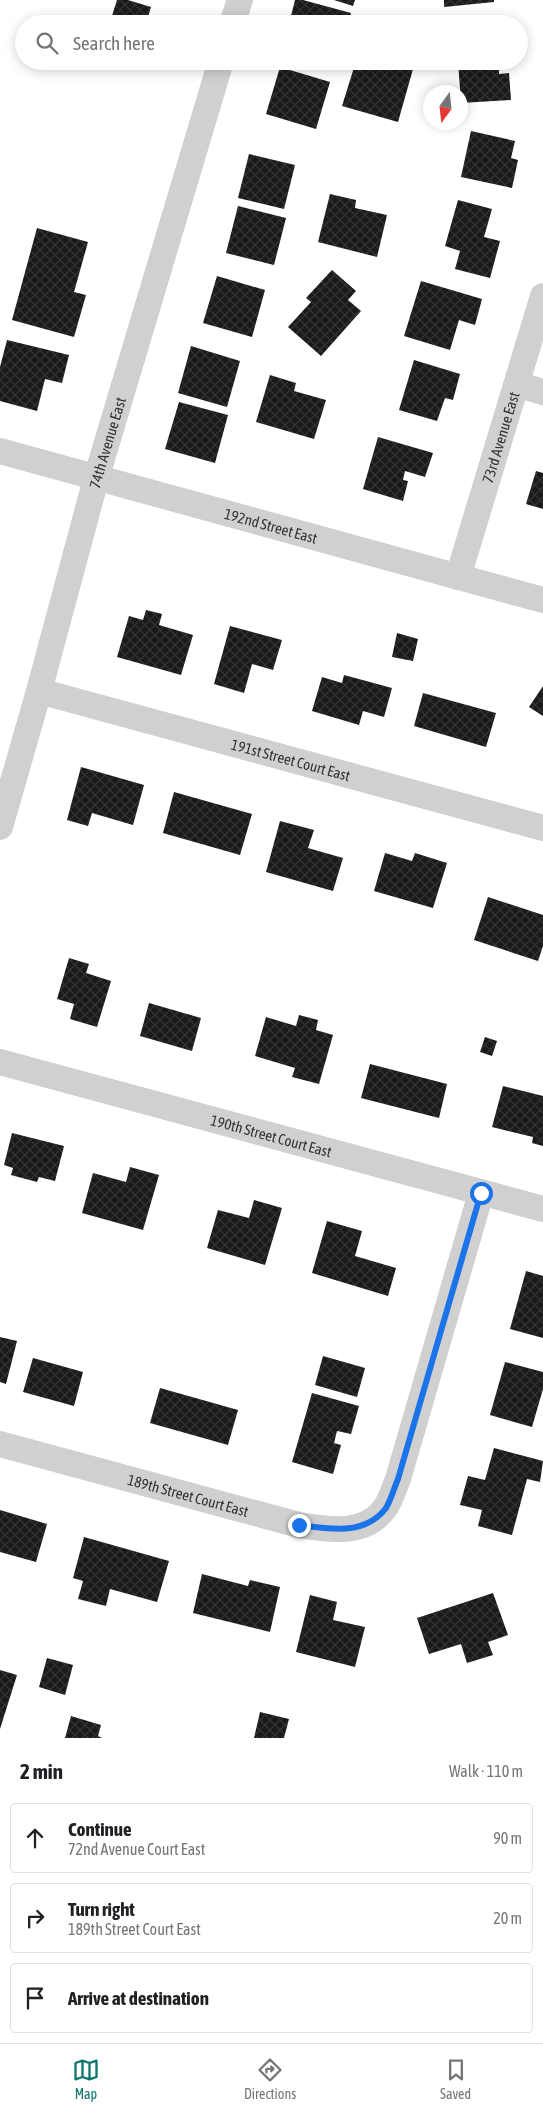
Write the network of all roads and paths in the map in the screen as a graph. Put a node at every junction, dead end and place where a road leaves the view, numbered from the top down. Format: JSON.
{"nodes":[{"id":1,"x":240,"y":0,"type":"edge"},
{"id":2,"x":235,"y":15,"type":"edge"},
{"id":3,"x":218,"y":70,"type":"edge"},
{"id":4,"x":543,"y":296,"type":"edge"},
{"id":5,"x":517,"y":384,"type":"junction"},
{"id":6,"x":543,"y":392,"type":"edge"},
{"id":7,"x":0,"y":451,"type":"edge"},
{"id":8,"x":96,"y":479,"type":"junction"},
{"id":9,"x":458,"y":577,"type":"junction"},
{"id":10,"x":543,"y":600,"type":"edge"},
{"id":11,"x":39,"y":691,"type":"junction"},
{"id":12,"x":0,"y":827,"type":"edge"},
{"id":13,"x":543,"y":828,"type":"edge"},
{"id":14,"x":0,"y":1062,"type":"edge"},
{"id":15,"x":481,"y":1193,"type":"junction"},
{"id":16,"x":543,"y":1210,"type":"edge"},
{"id":17,"x":0,"y":1444,"type":"edge"}],
"edges":[{"from":1,"to":2,"type":"street"},
{"from":3,"to":8,"type":"street","name":"74th Avenue East"},
{"from":4,"to":5,"type":"street","name":"73rd Avenue East"},
{"from":5,"to":6,"type":"street"},
{"from":5,"to":9,"type":"street","name":"73rd Avenue East"},
{"from":7,"to":8,"type":"street","name":"192nd Street East"},
{"from":8,"to":9,"type":"street","name":"192nd Street East"},
{"from":8,"to":11,"type":"street","name":"74th Avenue East"},
{"from":9,"to":10,"type":"street","name":"192nd Street East"},
{"from":11,"to":12,"type":"street","name":"74th Avenue East"},
{"from":11,"to":13,"type":"street","name":"191st Street Court East"},
{"from":14,"to":15,"type":"street","name":"190th Street Court East"},
{"from":15,"to":16,"type":"street","name":"190th Street Court East"},
{"from":15,"to":17,"type":"street","name":"189th Street Court East"}]}
